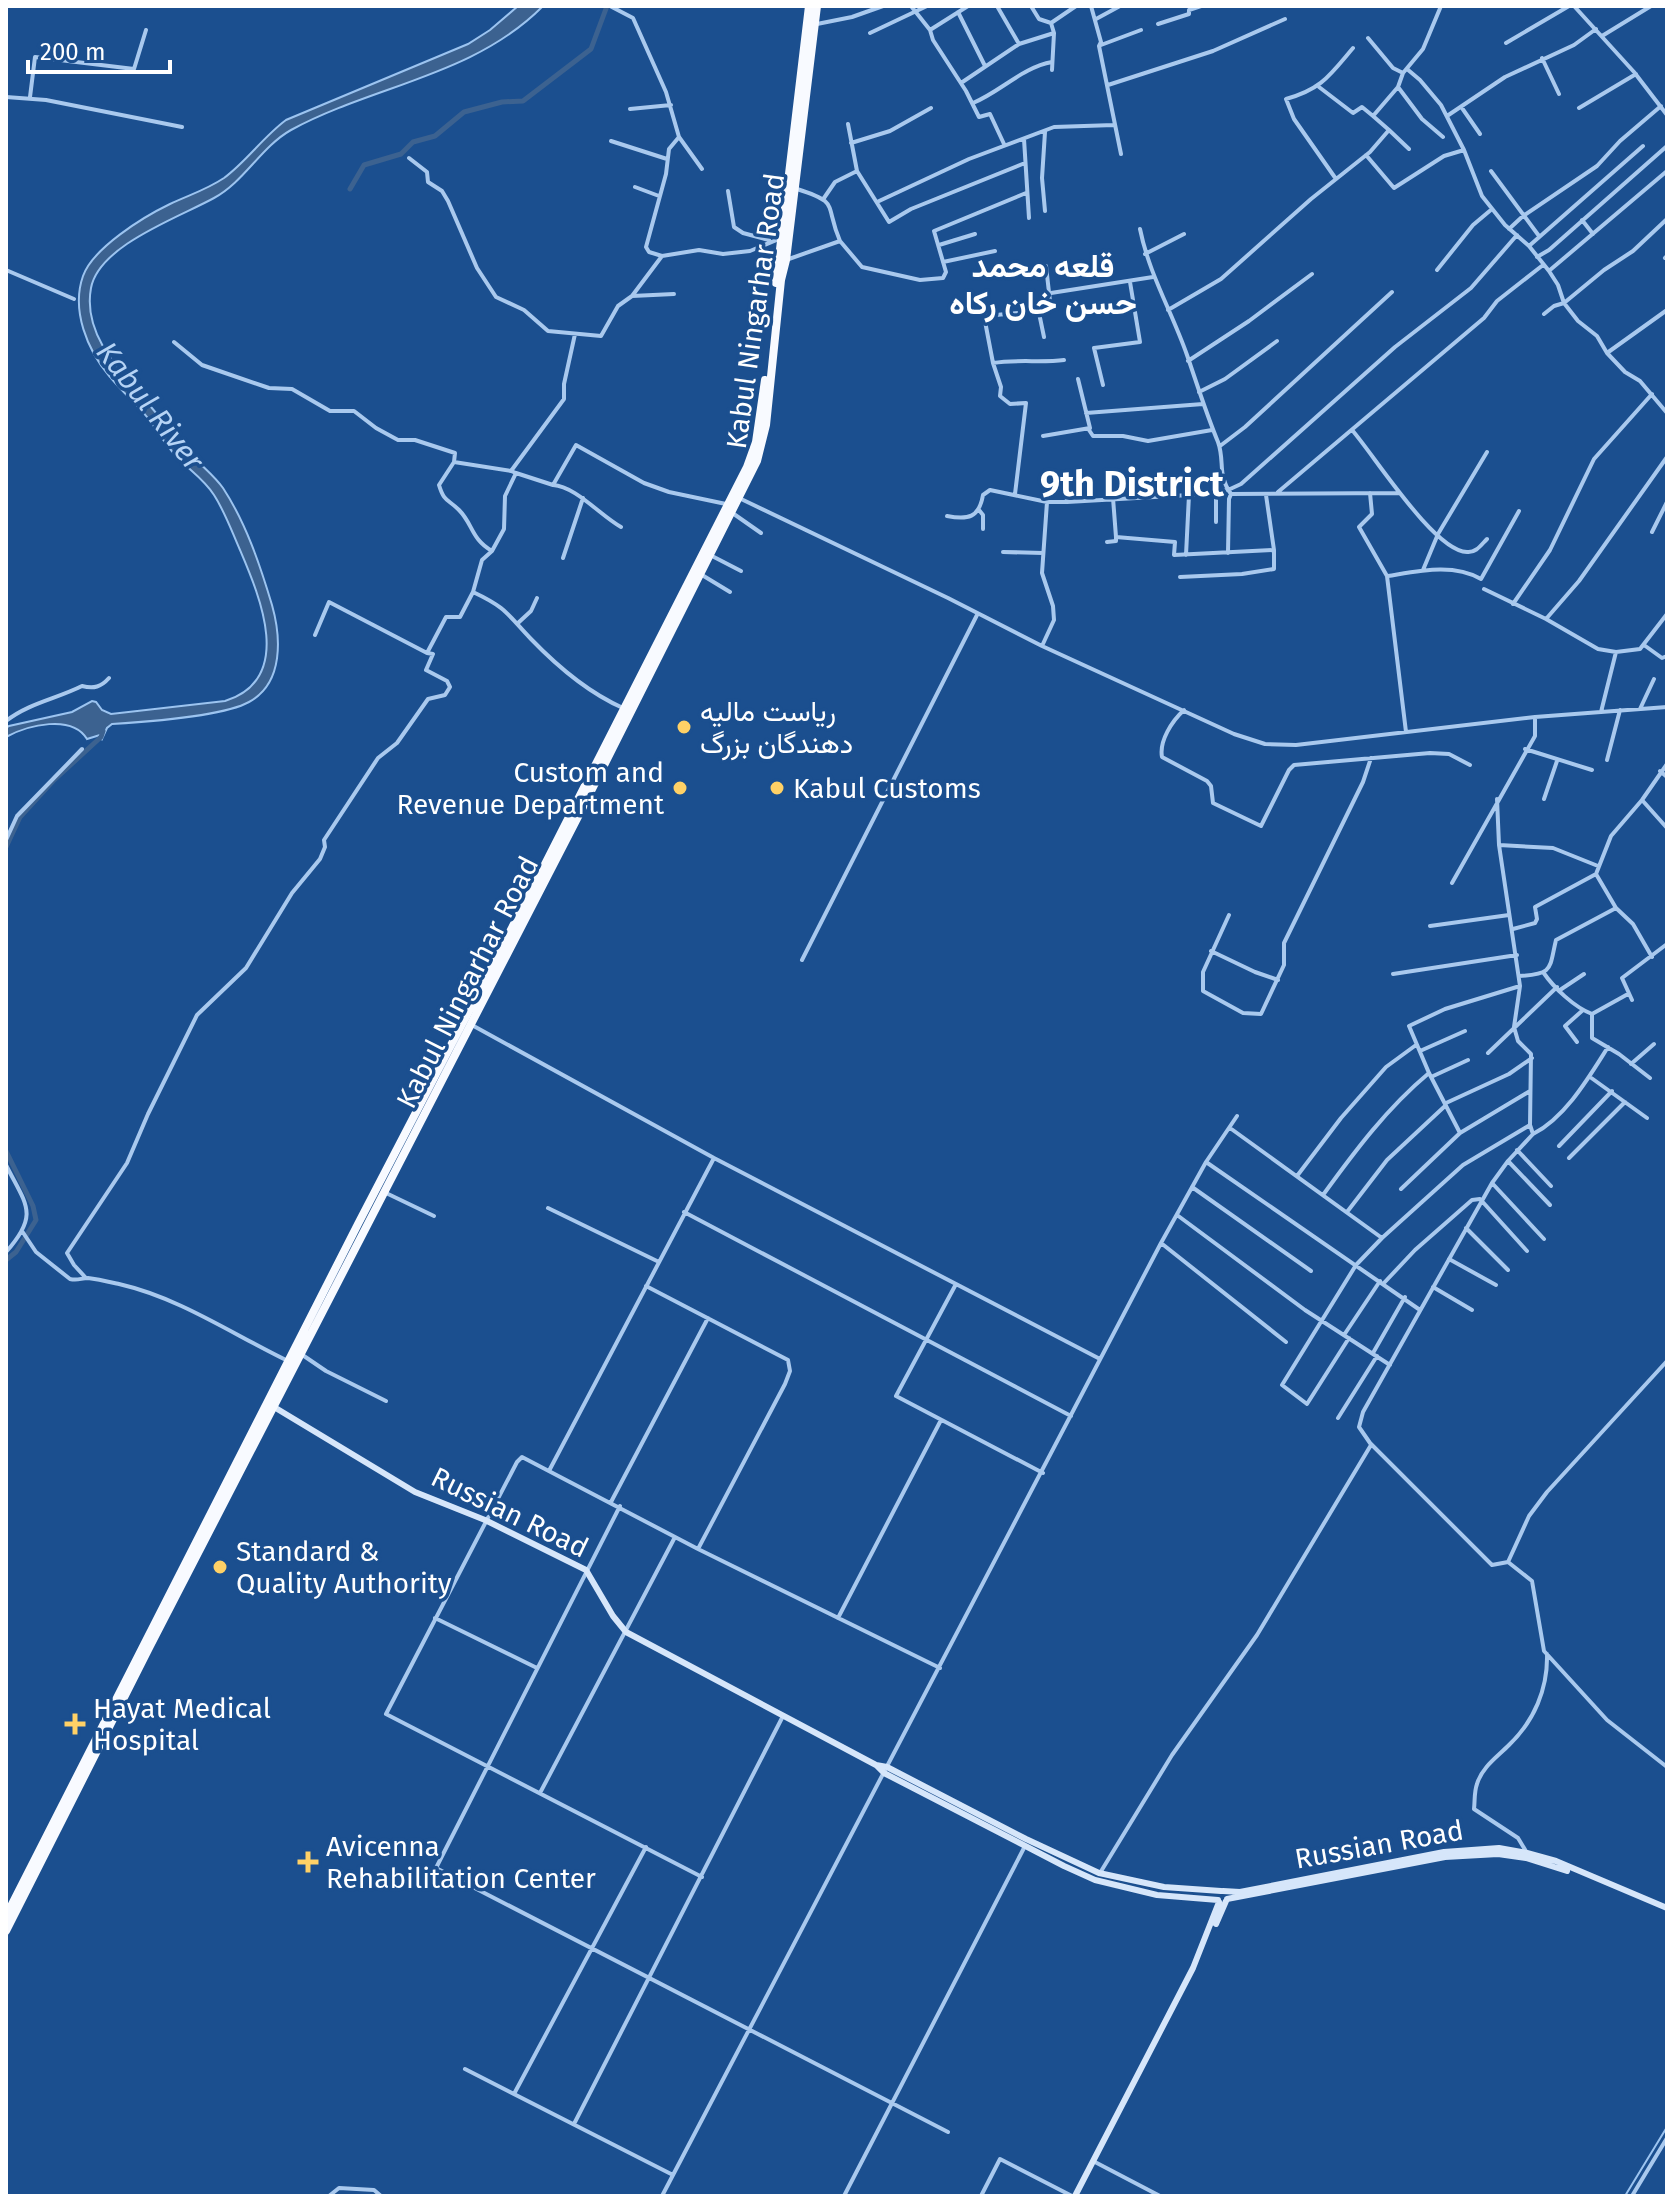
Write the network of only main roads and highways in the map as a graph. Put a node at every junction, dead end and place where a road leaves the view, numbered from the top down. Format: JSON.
{"nodes":[{"id":1,"x":809,"y":6,"type":"edge"},
{"id":2,"x":817,"y":6,"type":"edge"},
{"id":3,"x":736,"y":497,"type":"junction"},
{"id":4,"x":730,"y":508,"type":"junction"},
{"id":5,"x":466,"y":1022,"type":"junction"},
{"id":6,"x":347,"y":1254,"type":"junction"},
{"id":7,"x":274,"y":1407,"type":"junction"},
{"id":8,"x":123,"y":1692,"type":"junction"},
{"id":9,"x":885,"y":1770,"type":"junction"},
{"id":10,"x":1097,"y":1876,"type":"junction"},
{"id":11,"x":1586,"y":1876,"type":"junction"},
{"id":12,"x":27,"y":1883,"type":"junction"},
{"id":13,"x":1222,"y":1891,"type":"junction"},
{"id":14,"x":1222,"y":1901,"type":"junction"},
{"id":15,"x":1667,"y":1908,"type":"edge"},
{"id":16,"x":6,"y":1916,"type":"edge"},
{"id":17,"x":6,"y":1931,"type":"edge"},
{"id":18,"x":1074,"y":2196,"type":"edge"}],
"edges":[{"from":1,"to":3,"type":"highway","name":"Kabul Ningarhar Road"},
{"from":2,"to":3,"type":"highway","name":"Kabul Ningarhar Road"},
{"from":3,"to":4,"type":"highway","name":"Kabul Ningarhar Road"},
{"from":4,"to":5,"type":"highway","name":"Kabul Ningarhar Road"},
{"from":4,"to":5,"type":"highway","name":"Kabul Ningarhar Road"},
{"from":5,"to":6,"type":"highway","name":"Kabul Ningarhar Road"},
{"from":5,"to":6,"type":"highway","name":"Kabul Ningarhar Road"},
{"from":6,"to":7,"type":"highway","name":"Kabul Ningarhar Road"},
{"from":6,"to":8,"type":"highway","name":"Kabul Ningarhar Road"},
{"from":7,"to":8,"type":"highway","name":"Kabul Ningarhar Road"},
{"from":7,"to":9,"type":"main road","name":"Russian Road"},
{"from":8,"to":12,"type":"highway","name":"Kabul Ningarhar Road"},
{"from":9,"to":10,"type":"main road","name":"Russian Road"},
{"from":9,"to":10,"type":"main road","name":"Russian Road"},
{"from":10,"to":13,"type":"main road","name":"Russian Road"},
{"from":10,"to":14,"type":"main road","name":"Russian Road"},
{"from":11,"to":13,"type":"main road","name":"Russian Road"},
{"from":11,"to":14,"type":"main road","name":"Russian Road"},
{"from":11,"to":15,"type":"main road","name":"Russian Road"},
{"from":12,"to":16,"type":"highway","name":"Kabul Ningarhar Road"},
{"from":12,"to":17,"type":"highway","name":"Kabul Ningarhar Road"},
{"from":13,"to":14,"type":"main road"},
{"from":14,"to":18,"type":"main road"}]}
